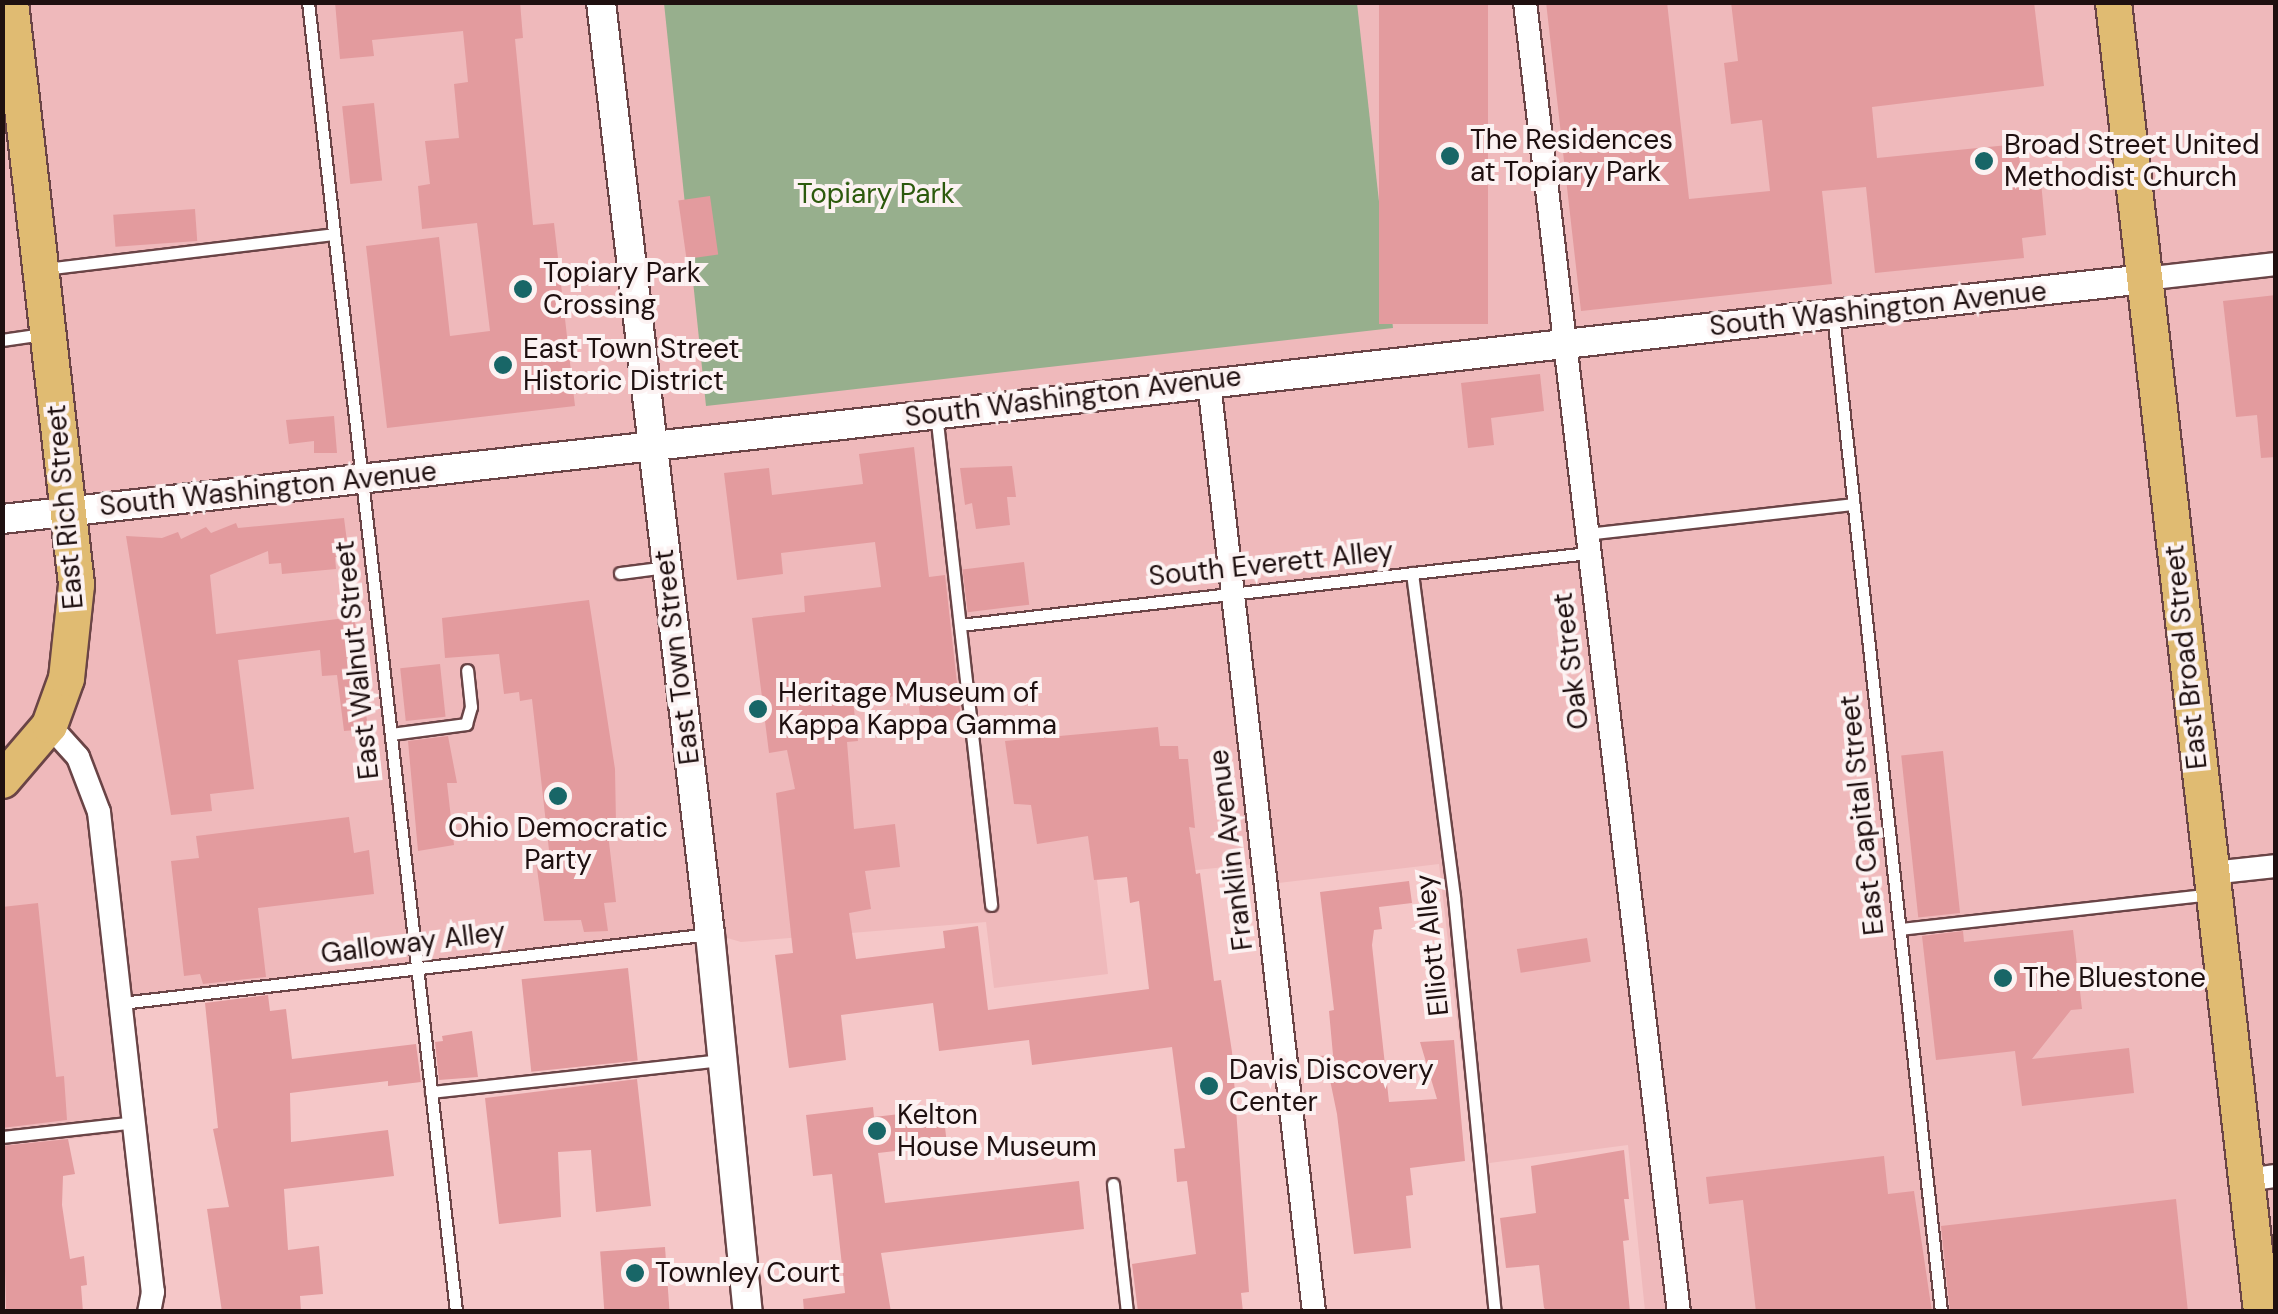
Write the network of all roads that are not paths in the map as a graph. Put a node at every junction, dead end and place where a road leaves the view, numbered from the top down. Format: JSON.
{"nodes":[{"id":1,"x":10,"y":2,"type":"edge"},
{"id":2,"x":308,"y":2,"type":"edge"},
{"id":3,"x":601,"y":2,"type":"edge"},
{"id":4,"x":1524,"y":2,"type":"edge"},
{"id":5,"x":2113,"y":2,"type":"edge"},
{"id":6,"x":334,"y":234,"type":"junction"},
{"id":7,"x":2276,"y":264,"type":"edge"},
{"id":8,"x":40,"y":270,"type":"junction"},
{"id":9,"x":2144,"y":279,"type":"junction"},
{"id":10,"x":1832,"y":314,"type":"junction"},
{"id":11,"x":48,"y":333,"type":"junction"},
{"id":12,"x":2,"y":340,"type":"edge"},
{"id":13,"x":1563,"y":344,"type":"junction"},
{"id":14,"x":1209,"y":382,"type":"junction"},
{"id":15,"x":936,"y":414,"type":"junction"},
{"id":16,"x":652,"y":445,"type":"junction"},
{"id":17,"x":362,"y":478,"type":"junction"},
{"id":18,"x":1854,"y":504,"type":"junction"},
{"id":19,"x":68,"y":511,"type":"junction"},
{"id":20,"x":2,"y":519,"type":"edge"},
{"id":21,"x":1587,"y":544,"type":"junction"},
{"id":22,"x":666,"y":567,"type":"junction"},
{"id":23,"x":620,"y":573,"type":"dead end"},
{"id":24,"x":1412,"y":573,"type":"junction"},
{"id":25,"x":1233,"y":594,"type":"junction"},
{"id":26,"x":960,"y":625,"type":"junction"},
{"id":27,"x":466,"y":670,"type":"dead end"},
{"id":28,"x":48,"y":725,"type":"junction"},
{"id":29,"x":391,"y":734,"type":"junction"},
{"id":30,"x":2,"y":780,"type":"edge"},
{"id":31,"x":2276,"y":866,"type":"edge"},
{"id":32,"x":2213,"y":883,"type":"junction"},
{"id":33,"x":991,"y":906,"type":"dead end"},
{"id":34,"x":1900,"y":929,"type":"junction"},
{"id":35,"x":710,"y":934,"type":"junction"},
{"id":36,"x":417,"y":968,"type":"junction"},
{"id":37,"x":121,"y":1002,"type":"junction"},
{"id":38,"x":724,"y":1060,"type":"junction"},
{"id":39,"x":431,"y":1092,"type":"junction"},
{"id":40,"x":134,"y":1122,"type":"junction"},
{"id":41,"x":2,"y":1137,"type":"edge"},
{"id":42,"x":2261,"y":1178,"type":"edge"},
{"id":43,"x":1113,"y":1184,"type":"dead end"},
{"id":44,"x":155,"y":1305,"type":"edge"},
{"id":45,"x":456,"y":1312,"type":"edge"},
{"id":46,"x":748,"y":1312,"type":"edge"},
{"id":47,"x":1128,"y":1312,"type":"edge"},
{"id":48,"x":1314,"y":1312,"type":"edge"},
{"id":49,"x":1495,"y":1312,"type":"edge"},
{"id":50,"x":1679,"y":1312,"type":"edge"},
{"id":51,"x":1941,"y":1312,"type":"edge"},
{"id":52,"x":2261,"y":1312,"type":"edge"}],
"edges":[{"from":1,"to":8,"type":"main road","name":"East Rich Street"},
{"from":2,"to":6,"type":"lane","name":"East Walnut Street"},
{"from":3,"to":16,"type":"street","name":"East Town Street"},
{"from":4,"to":13,"type":"street","name":"Oak Street"},
{"from":5,"to":9,"type":"main road","name":"East Broad Street"},
{"from":6,"to":8,"type":"lane"},
{"from":6,"to":17,"type":"lane","name":"East Walnut Street"},
{"from":7,"to":9,"type":"street"},
{"from":8,"to":11,"type":"main road","name":"East Rich Street"},
{"from":9,"to":10,"type":"street","name":"South Washington Avenue"},
{"from":9,"to":32,"type":"main road","name":"East Broad Street"},
{"from":10,"to":13,"type":"street","name":"South Washington Avenue"},
{"from":10,"to":18,"type":"lane","name":"East Capital Street"},
{"from":11,"to":12,"type":"lane"},
{"from":11,"to":19,"type":"main road","name":"East Rich Street"},
{"from":13,"to":14,"type":"street","name":"South Washington Avenue"},
{"from":13,"to":21,"type":"street","name":"Oak Street"},
{"from":14,"to":15,"type":"street","name":"South Washington Avenue"},
{"from":14,"to":25,"type":"street","name":"Franklin Avenue"},
{"from":15,"to":16,"type":"street","name":"South Washington Avenue"},
{"from":15,"to":26,"type":"lane"},
{"from":16,"to":17,"type":"street","name":"South Washington Avenue"},
{"from":16,"to":22,"type":"street","name":"East Town Street"},
{"from":17,"to":19,"type":"street","name":"South Washington Avenue"},
{"from":17,"to":29,"type":"lane","name":"East Walnut Street"},
{"from":18,"to":21,"type":"lane","name":"South Everett Alley"},
{"from":18,"to":34,"type":"lane","name":"East Capital Street"},
{"from":19,"to":20,"type":"street","name":"South Washington Avenue"},
{"from":19,"to":28,"type":"main road","name":"East Rich Street"},
{"from":21,"to":24,"type":"lane","name":"South Everett Alley"},
{"from":21,"to":50,"type":"street","name":"Oak Street"},
{"from":22,"to":23,"type":"lane"},
{"from":22,"to":35,"type":"street","name":"East Town Street"},
{"from":24,"to":25,"type":"lane","name":"South Everett Alley"},
{"from":24,"to":49,"type":"lane","name":"Elliott Alley"},
{"from":25,"to":26,"type":"lane","name":"South Everett Alley"},
{"from":25,"to":48,"type":"street","name":"Franklin Avenue"},
{"from":26,"to":33,"type":"lane"},
{"from":27,"to":29,"type":"lane"},
{"from":28,"to":30,"type":"main road","name":"East Rich Street"},
{"from":28,"to":37,"type":"street"},
{"from":29,"to":36,"type":"lane","name":"East Walnut Street"},
{"from":31,"to":32,"type":"street"},
{"from":32,"to":34,"type":"lane"},
{"from":32,"to":42,"type":"main road","name":"East Broad Street"},
{"from":34,"to":51,"type":"lane","name":"East Capital Street"},
{"from":35,"to":36,"type":"lane","name":"Galloway Alley"},
{"from":35,"to":38,"type":"street","name":"East Town Street"},
{"from":36,"to":37,"type":"lane","name":"Galloway Alley"},
{"from":36,"to":39,"type":"lane","name":"East Walnut Street"},
{"from":37,"to":40,"type":"street"},
{"from":38,"to":39,"type":"lane"},
{"from":38,"to":46,"type":"street","name":"East Town Street"},
{"from":39,"to":45,"type":"lane","name":"East Walnut Street"},
{"from":40,"to":41,"type":"lane"},
{"from":40,"to":44,"type":"street"},
{"from":42,"to":52,"type":"main road","name":"East Broad Street"},
{"from":43,"to":47,"type":"lane"}]}
